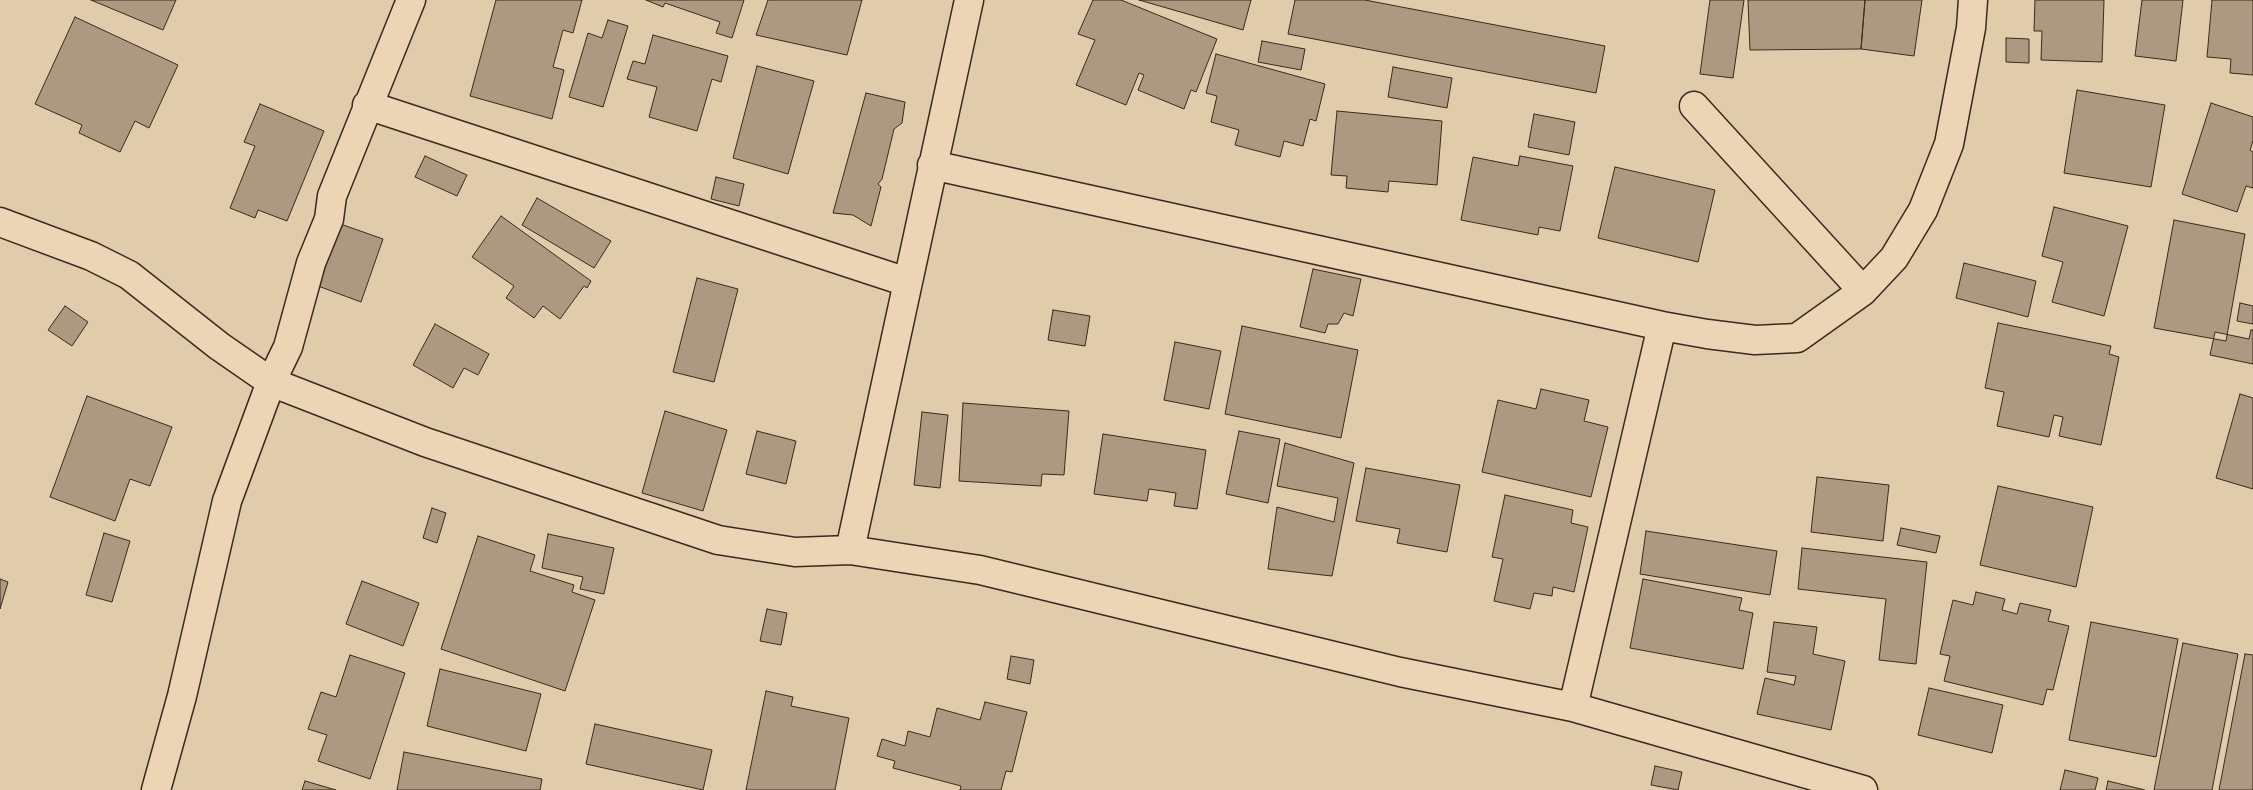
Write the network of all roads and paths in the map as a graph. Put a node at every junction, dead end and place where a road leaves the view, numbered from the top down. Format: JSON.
{"nodes":[{"id":1,"x":410,"y":0,"type":"edge"},
{"id":2,"x":970,"y":0,"type":"edge"},
{"id":3,"x":1972,"y":0,"type":"edge"},
{"id":4,"x":367,"y":105,"type":"junction"},
{"id":5,"x":1694,"y":106,"type":"dead end"},
{"id":6,"x":932,"y":165,"type":"junction"},
{"id":7,"x":0,"y":222,"type":"edge"},
{"id":8,"x":907,"y":282,"type":"junction"},
{"id":9,"x":1863,"y":291,"type":"junction"},
{"id":10,"x":1662,"y":326,"type":"junction"},
{"id":11,"x":271,"y":382,"type":"junction"},
{"id":12,"x":850,"y":550,"type":"junction"},
{"id":13,"x":1573,"y":707,"type":"junction"},
{"id":14,"x":1786,"y":780,"type":"edge"},
{"id":15,"x":156,"y":790,"type":"edge"},
{"id":16,"x":1863,"y":790,"type":"edge"}],
"edges":[{"from":1,"to":4,"type":"street"},
{"from":2,"to":6,"type":"street"},
{"from":3,"to":9,"type":"street"},
{"from":4,"to":8,"type":"street"},
{"from":4,"to":11,"type":"street"},
{"from":5,"to":9,"type":"street"},
{"from":6,"to":8,"type":"street"},
{"from":6,"to":10,"type":"street"},
{"from":7,"to":11,"type":"street"},
{"from":8,"to":12,"type":"street"},
{"from":9,"to":10,"type":"street"},
{"from":10,"to":13,"type":"street"},
{"from":11,"to":12,"type":"street"},
{"from":11,"to":15,"type":"street"},
{"from":12,"to":13,"type":"street"},
{"from":13,"to":14,"type":"street"},
{"from":14,"to":16,"type":"street"}]}
